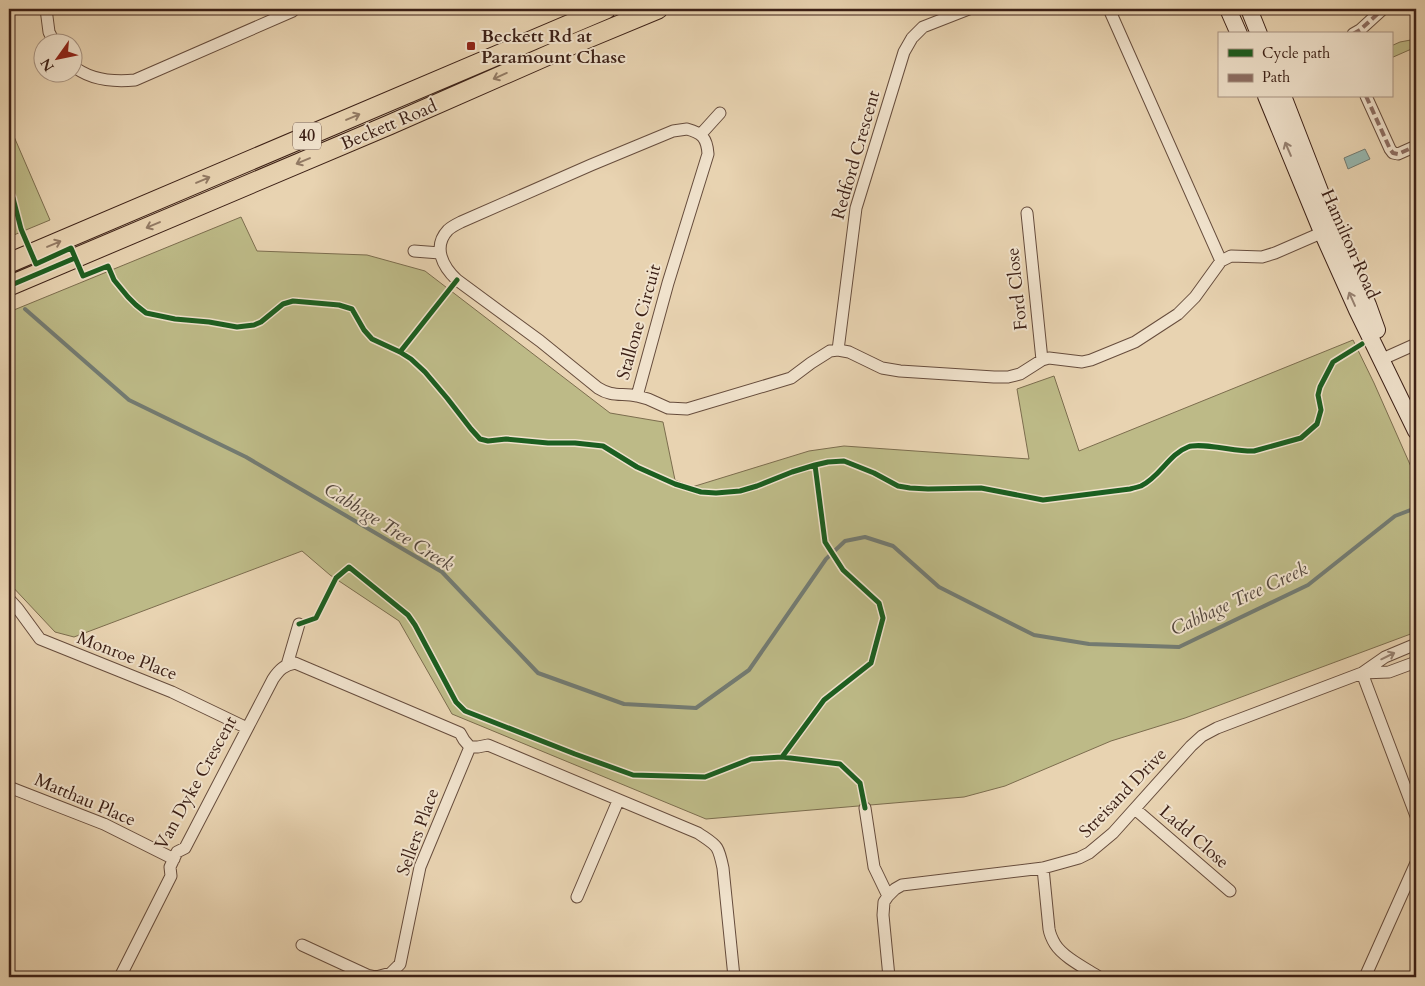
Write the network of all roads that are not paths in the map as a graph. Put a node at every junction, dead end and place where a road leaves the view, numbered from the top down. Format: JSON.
{"nodes":[{"id":1,"x":46,"y":9,"type":"edge"},
{"id":2,"x":606,"y":9,"type":"edge"},
{"id":3,"x":658,"y":9,"type":"edge"},
{"id":4,"x":969,"y":9,"type":"edge"},
{"id":5,"x":1109,"y":9,"type":"edge"},
{"id":6,"x":1228,"y":9,"type":"edge"},
{"id":7,"x":1249,"y":9,"type":"edge"},
{"id":8,"x":1383,"y":9,"type":"edge"},
{"id":9,"x":293,"y":11,"type":"dead end"},
{"id":10,"x":49,"y":32,"type":"edge"},
{"id":11,"x":1238,"y":32,"type":"edge"},
{"id":12,"x":1258,"y":32,"type":"edge"},
{"id":13,"x":1356,"y":32,"type":"edge"},
{"id":14,"x":82,"y":71,"type":"edge"},
{"id":15,"x":1267,"y":98,"type":"edge"},
{"id":16,"x":1284,"y":98,"type":"edge"},
{"id":17,"x":1367,"y":98,"type":"edge"},
{"id":18,"x":720,"y":113,"type":"dead end"},
{"id":19,"x":701,"y":134,"type":"junction"},
{"id":20,"x":1416,"y":146,"type":"edge"},
{"id":21,"x":1027,"y":213,"type":"dead end"},
{"id":22,"x":1329,"y":230,"type":"junction"},
{"id":23,"x":414,"y":251,"type":"dead end"},
{"id":24,"x":440,"y":253,"type":"junction"},
{"id":25,"x":1221,"y":261,"type":"junction"},
{"id":26,"x":9,"y":263,"type":"edge"},
{"id":27,"x":9,"y":286,"type":"edge"},
{"id":28,"x":1416,"y":344,"type":"edge"},
{"id":29,"x":838,"y":350,"type":"junction"},
{"id":30,"x":1387,"y":358,"type":"junction"},
{"id":31,"x":1042,"y":360,"type":"junction"},
{"id":32,"x":637,"y":396,"type":"junction"},
{"id":33,"x":1404,"y":405,"type":"junction"},
{"id":34,"x":1416,"y":431,"type":"edge"},
{"id":35,"x":9,"y":599,"type":"edge"},
{"id":36,"x":298,"y":624,"type":"dead end"},
{"id":37,"x":1416,"y":644,"type":"edge"},
{"id":38,"x":1416,"y":662,"type":"edge"},
{"id":39,"x":287,"y":665,"type":"junction"},
{"id":40,"x":1362,"y":673,"type":"junction"},
{"id":41,"x":248,"y":728,"type":"junction"},
{"id":42,"x":470,"y":747,"type":"junction"},
{"id":43,"x":9,"y":787,"type":"edge"},
{"id":44,"x":618,"y":800,"type":"junction"},
{"id":45,"x":865,"y":808,"type":"dead end"},
{"id":46,"x":1135,"y":809,"type":"junction"},
{"id":47,"x":1416,"y":816,"type":"edge"},
{"id":48,"x":174,"y":859,"type":"junction"},
{"id":49,"x":1416,"y":863,"type":"edge"},
{"id":50,"x":1042,"y":868,"type":"junction"},
{"id":51,"x":1230,"y":891,"type":"dead end"},
{"id":52,"x":888,"y":896,"type":"junction"},
{"id":53,"x":577,"y":897,"type":"dead end"},
{"id":54,"x":302,"y":945,"type":"dead end"},
{"id":55,"x":120,"y":977,"type":"edge"},
{"id":56,"x":376,"y":977,"type":"edge"},
{"id":57,"x":734,"y":977,"type":"edge"},
{"id":58,"x":889,"y":977,"type":"edge"},
{"id":59,"x":1099,"y":977,"type":"edge"},
{"id":60,"x":1365,"y":977,"type":"edge"}],
"edges":[{"from":1,"to":10,"type":"street"},
{"from":26,"to":2,"type":"main road","name":"Beckett Road","number":"40","one_way":true},
{"from":3,"to":27,"type":"main road","name":"Beckett Road","number":"40","one_way":true},
{"from":4,"to":29,"type":"street","name":"Redford Crescent"},
{"from":5,"to":25,"type":"street"},
{"from":6,"to":11,"type":"main road"},
{"from":7,"to":12,"type":"main road"},
{"from":8,"to":13,"type":"street"},
{"from":9,"to":14,"type":"street"},
{"from":22,"to":15,"type":"main road","name":"Hamilton Road","one_way":true},
{"from":16,"to":22,"type":"main road","name":"Hamilton Road"},
{"from":17,"to":20,"type":"street"},
{"from":18,"to":19,"type":"street"},
{"from":19,"to":24,"type":"street"},
{"from":19,"to":32,"type":"street","name":"Stallone Circuit"},
{"from":21,"to":31,"type":"street","name":"Ford Close"},
{"from":22,"to":25,"type":"street"},
{"from":22,"to":30,"type":"main road","name":"Hamilton Road"},
{"from":33,"to":22,"type":"main road","name":"Hamilton Road","one_way":true},
{"from":23,"to":24,"type":"street"},
{"from":24,"to":32,"type":"street","name":"Stallone Circuit"},
{"from":25,"to":31,"type":"street"},
{"from":28,"to":30,"type":"street"},
{"from":29,"to":31,"type":"street"},
{"from":29,"to":32,"type":"street"},
{"from":30,"to":33,"type":"main road","name":"Hamilton Road"},
{"from":33,"to":34,"type":"main road","name":"Hamilton Road"},
{"from":35,"to":41,"type":"street","name":"Monroe Place"},
{"from":36,"to":39,"type":"street","name":"Van Dyke Crescent"},
{"from":40,"to":37,"type":"street","name":"Streisand Drive","one_way":true},
{"from":38,"to":40,"type":"street","name":"Streisand Drive"},
{"from":39,"to":41,"type":"street","name":"Van Dyke Crescent"},
{"from":39,"to":42,"type":"street"},
{"from":40,"to":46,"type":"street","name":"Streisand Drive"},
{"from":40,"to":47,"type":"street"},
{"from":41,"to":48,"type":"street","name":"Van Dyke Crescent"},
{"from":42,"to":44,"type":"street"},
{"from":42,"to":56,"type":"street","name":"Sellers Place"},
{"from":43,"to":48,"type":"street","name":"Matthau Place"},
{"from":44,"to":53,"type":"street"},
{"from":44,"to":57,"type":"street"},
{"from":45,"to":52,"type":"street"},
{"from":46,"to":50,"type":"street","name":"Streisand Drive"},
{"from":46,"to":51,"type":"street","name":"Ladd Close"},
{"from":48,"to":55,"type":"street","name":"Van Dyke Crescent"},
{"from":49,"to":60,"type":"street"},
{"from":50,"to":52,"type":"street","name":"Streisand Drive"},
{"from":50,"to":59,"type":"street"},
{"from":52,"to":58,"type":"street"},
{"from":54,"to":56,"type":"street","name":"Sellers Place"}]}
